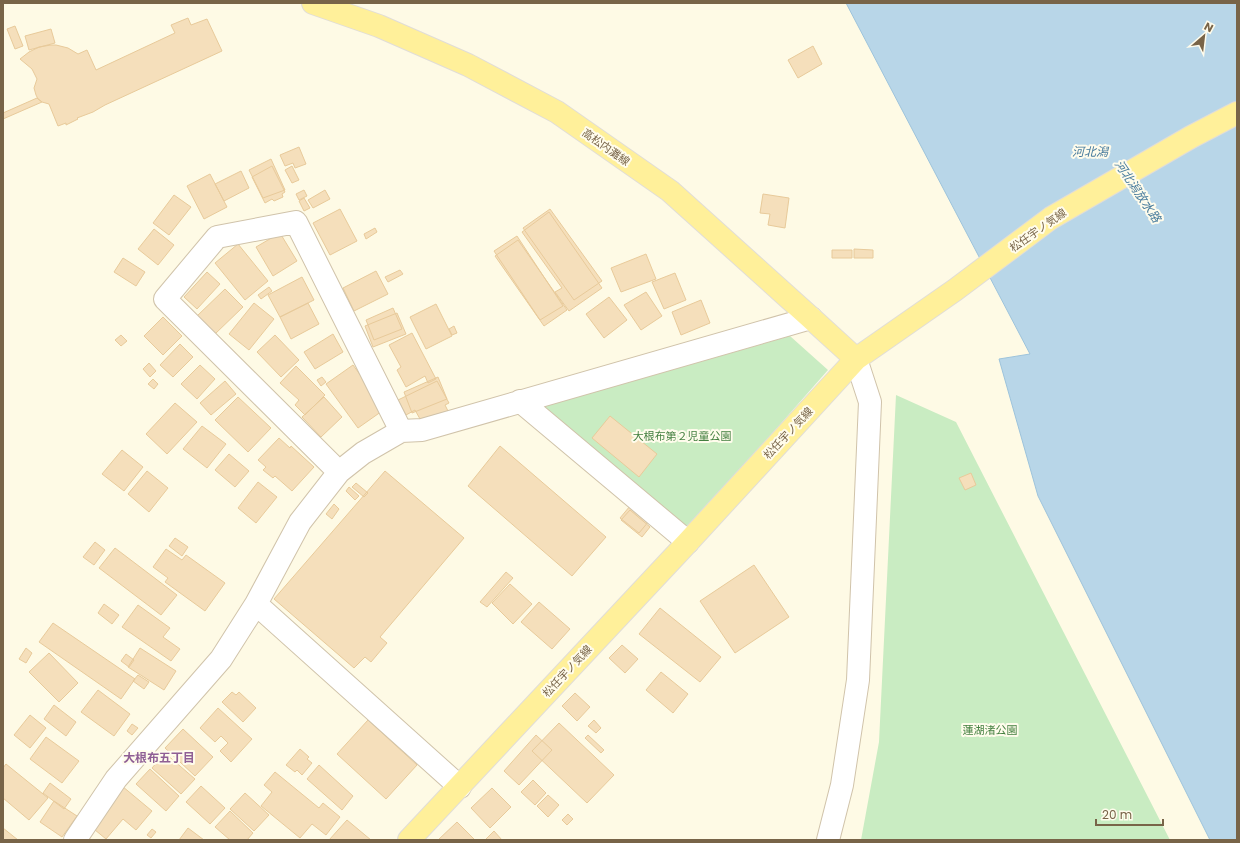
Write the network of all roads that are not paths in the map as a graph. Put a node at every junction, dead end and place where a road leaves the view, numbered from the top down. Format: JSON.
{"nodes":[{"id":1,"x":313,"y":3,"type":"edge"},
{"id":2,"x":1237,"y":113,"type":"edge"},
{"id":3,"x":812,"y":318,"type":"junction"},
{"id":4,"x":856,"y":359,"type":"junction"},
{"id":5,"x":520,"y":401,"type":"junction"},
{"id":6,"x":401,"y":431,"type":"junction"},
{"id":7,"x":339,"y":472,"type":"junction"},
{"id":8,"x":688,"y":542,"type":"junction"},
{"id":9,"x":256,"y":604,"type":"junction"},
{"id":10,"x":460,"y":787,"type":"junction"},
{"id":11,"x":75,"y":840,"type":"edge"},
{"id":12,"x":409,"y":840,"type":"edge"},
{"id":13,"x":828,"y":840,"type":"edge"}],
"edges":[{"from":1,"to":3,"type":"main road","name":"高松内灘線"},
{"from":2,"to":4,"type":"main road","name":"松任宇ノ気線"},
{"from":3,"to":4,"type":"main road","name":"高松内灘線"},
{"from":3,"to":5,"type":"street"},
{"from":4,"to":8,"type":"main road","name":"松任宇ノ気線"},
{"from":4,"to":13,"type":"street"},
{"from":5,"to":6,"type":"street"},
{"from":5,"to":8,"type":"street"},
{"from":6,"to":7,"type":"street"},
{"from":6,"to":7,"type":"street"},
{"from":7,"to":9,"type":"street"},
{"from":8,"to":10,"type":"main road","name":"松任宇ノ気線"},
{"from":9,"to":10,"type":"street"},
{"from":9,"to":11,"type":"street"},
{"from":10,"to":12,"type":"main road","name":"松任宇ノ気線"}]}
